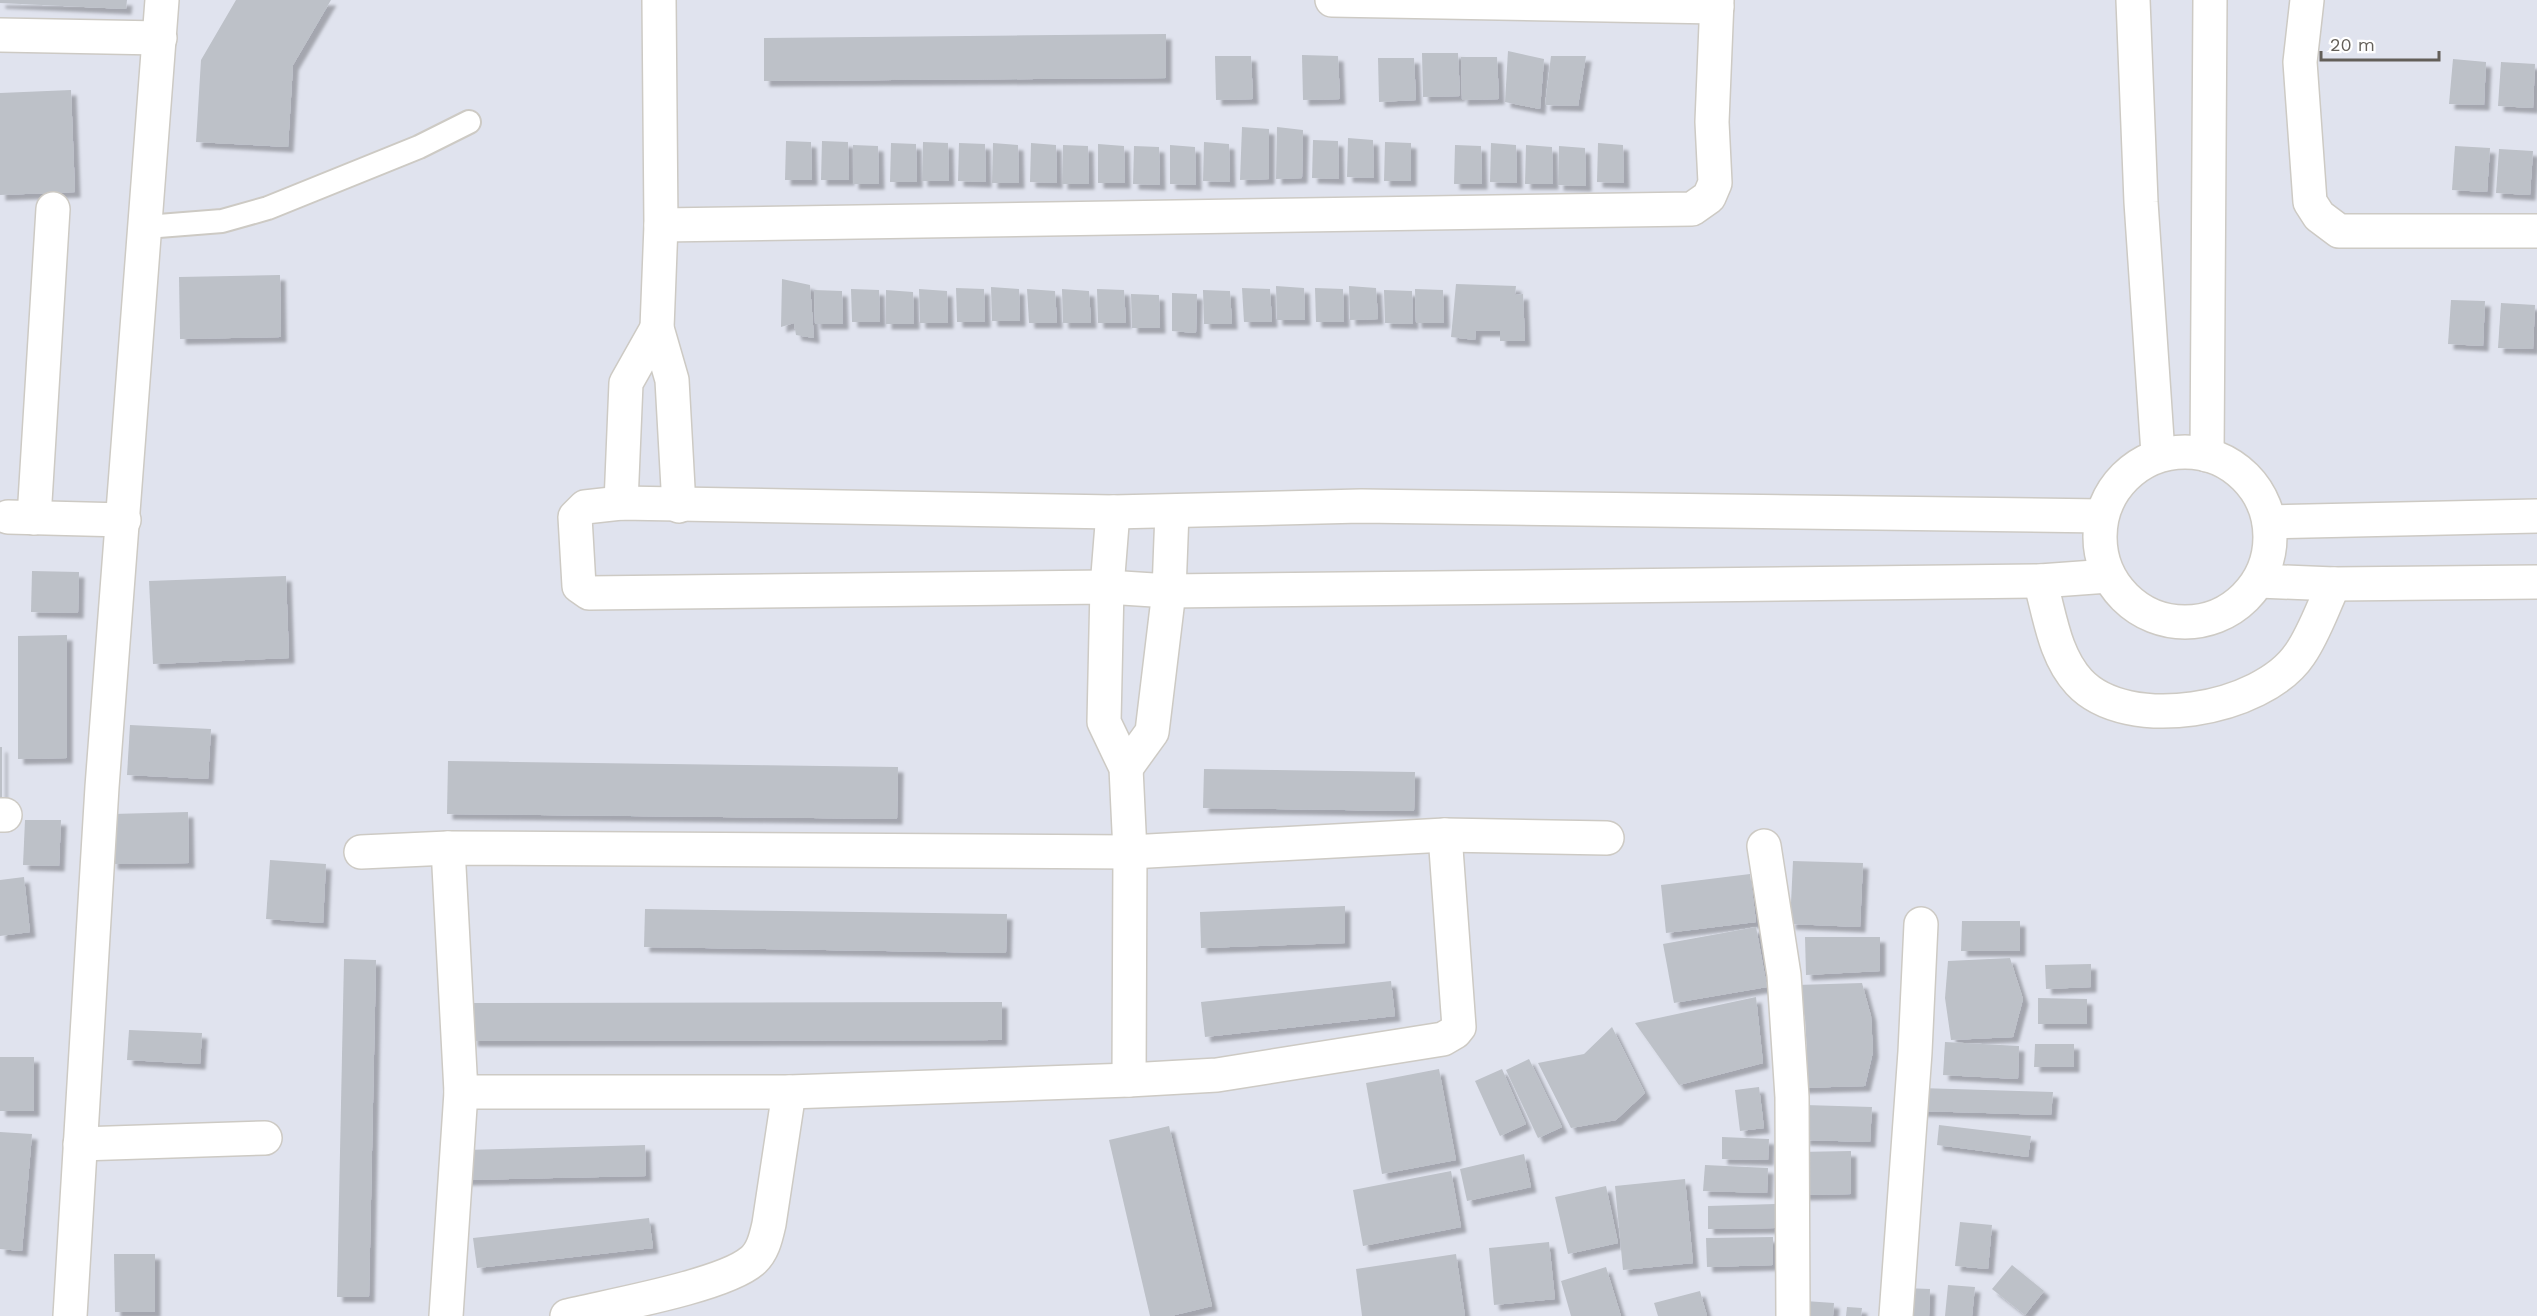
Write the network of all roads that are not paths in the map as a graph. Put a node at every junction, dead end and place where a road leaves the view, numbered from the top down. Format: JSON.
{"nodes":[{"id":1,"x":162,"y":0,"type":"edge"},
{"id":2,"x":659,"y":0,"type":"edge"},
{"id":3,"x":1332,"y":0,"type":"edge"},
{"id":4,"x":2133,"y":0,"type":"edge"},
{"id":5,"x":2210,"y":0,"type":"edge"},
{"id":6,"x":2307,"y":0,"type":"edge"},
{"id":7,"x":1717,"y":4,"type":"edge"},
{"id":8,"x":0,"y":35,"type":"edge"},
{"id":9,"x":160,"y":38,"type":"junction"},
{"id":10,"x":469,"y":122,"type":"dead end"},
{"id":11,"x":53,"y":209,"type":"dead end"},
{"id":12,"x":661,"y":225,"type":"junction"},
{"id":13,"x":146,"y":227,"type":"junction"},
{"id":14,"x":2537,"y":231,"type":"edge"},
{"id":15,"x":657,"y":328,"type":"junction"},
{"id":16,"x":2158,"y":454,"type":"junction"},
{"id":17,"x":2207,"y":455,"type":"junction"},
{"id":18,"x":621,"y":503,"type":"junction"},
{"id":19,"x":679,"y":506,"type":"junction"},
{"id":20,"x":1113,"y":512,"type":"junction"},
{"id":21,"x":1172,"y":512,"type":"junction"},
{"id":22,"x":2102,"y":516,"type":"junction"},
{"id":23,"x":2537,"y":516,"type":"edge"},
{"id":24,"x":11,"y":517,"type":"edge"},
{"id":25,"x":124,"y":520,"type":"junction"},
{"id":26,"x":2269,"y":522,"type":"junction"},
{"id":27,"x":2108,"y":576,"type":"junction"},
{"id":28,"x":2040,"y":581,"type":"junction"},
{"id":29,"x":2259,"y":581,"type":"junction"},
{"id":30,"x":2537,"y":582,"type":"edge"},
{"id":31,"x":2334,"y":584,"type":"junction"},
{"id":32,"x":1107,"y":587,"type":"junction"},
{"id":33,"x":1169,"y":591,"type":"junction"},
{"id":34,"x":1126,"y":768,"type":"junction"},
{"id":35,"x":1445,"y":835,"type":"junction"},
{"id":36,"x":1607,"y":838,"type":"dead end"},
{"id":37,"x":1764,"y":846,"type":"dead end"},
{"id":38,"x":448,"y":849,"type":"junction"},
{"id":39,"x":361,"y":852,"type":"dead end"},
{"id":40,"x":1130,"y":852,"type":"junction"},
{"id":41,"x":1921,"y":924,"type":"dead end"},
{"id":42,"x":1129,"y":1080,"type":"junction"},
{"id":43,"x":461,"y":1092,"type":"junction"},
{"id":44,"x":789,"y":1092,"type":"junction"},
{"id":45,"x":265,"y":1138,"type":"dead end"},
{"id":46,"x":80,"y":1144,"type":"junction"},
{"id":47,"x":70,"y":1316,"type":"edge"},
{"id":48,"x":446,"y":1316,"type":"edge"},
{"id":49,"x":567,"y":1316,"type":"edge"},
{"id":50,"x":1793,"y":1316,"type":"edge"},
{"id":51,"x":1896,"y":1316,"type":"edge"}],
"edges":[{"from":1,"to":9,"type":"street"},
{"from":2,"to":12,"type":"street"},
{"from":3,"to":7,"type":"street"},
{"from":4,"to":16,"type":"street"},
{"from":5,"to":17,"type":"street"},
{"from":6,"to":14,"type":"street"},
{"from":7,"to":12,"type":"street"},
{"from":8,"to":9,"type":"street"},
{"from":9,"to":13,"type":"street"},
{"from":10,"to":13,"type":"lane"},
{"from":11,"to":24,"type":"street"},
{"from":12,"to":15,"type":"street"},
{"from":13,"to":25,"type":"street"},
{"from":15,"to":18,"type":"street"},
{"from":15,"to":19,"type":"street"},
{"from":16,"to":17,"type":"street"},
{"from":16,"to":22,"type":"street"},
{"from":17,"to":26,"type":"street"},
{"from":18,"to":19,"type":"street"},
{"from":18,"to":32,"type":"street"},
{"from":19,"to":20,"type":"street"},
{"from":20,"to":21,"type":"street"},
{"from":20,"to":32,"type":"street"},
{"from":21,"to":22,"type":"street"},
{"from":21,"to":33,"type":"street"},
{"from":22,"to":27,"type":"street"},
{"from":23,"to":26,"type":"street"},
{"from":24,"to":25,"type":"street"},
{"from":25,"to":46,"type":"street"},
{"from":26,"to":29,"type":"street"},
{"from":27,"to":28,"type":"street"},
{"from":27,"to":29,"type":"street"},
{"from":28,"to":31,"type":"street"},
{"from":28,"to":33,"type":"street"},
{"from":29,"to":31,"type":"street"},
{"from":30,"to":31,"type":"street"},
{"from":32,"to":33,"type":"street"},
{"from":32,"to":34,"type":"street"},
{"from":33,"to":34,"type":"street"},
{"from":34,"to":40,"type":"street"},
{"from":35,"to":36,"type":"street"},
{"from":35,"to":40,"type":"street"},
{"from":35,"to":42,"type":"street"},
{"from":37,"to":50,"type":"street"},
{"from":38,"to":39,"type":"street"},
{"from":38,"to":40,"type":"street"},
{"from":38,"to":43,"type":"street"},
{"from":40,"to":42,"type":"street"},
{"from":41,"to":51,"type":"street"},
{"from":42,"to":44,"type":"street"},
{"from":43,"to":44,"type":"street"},
{"from":43,"to":48,"type":"street"},
{"from":44,"to":49,"type":"street"},
{"from":45,"to":46,"type":"street"},
{"from":46,"to":47,"type":"street"}]}
